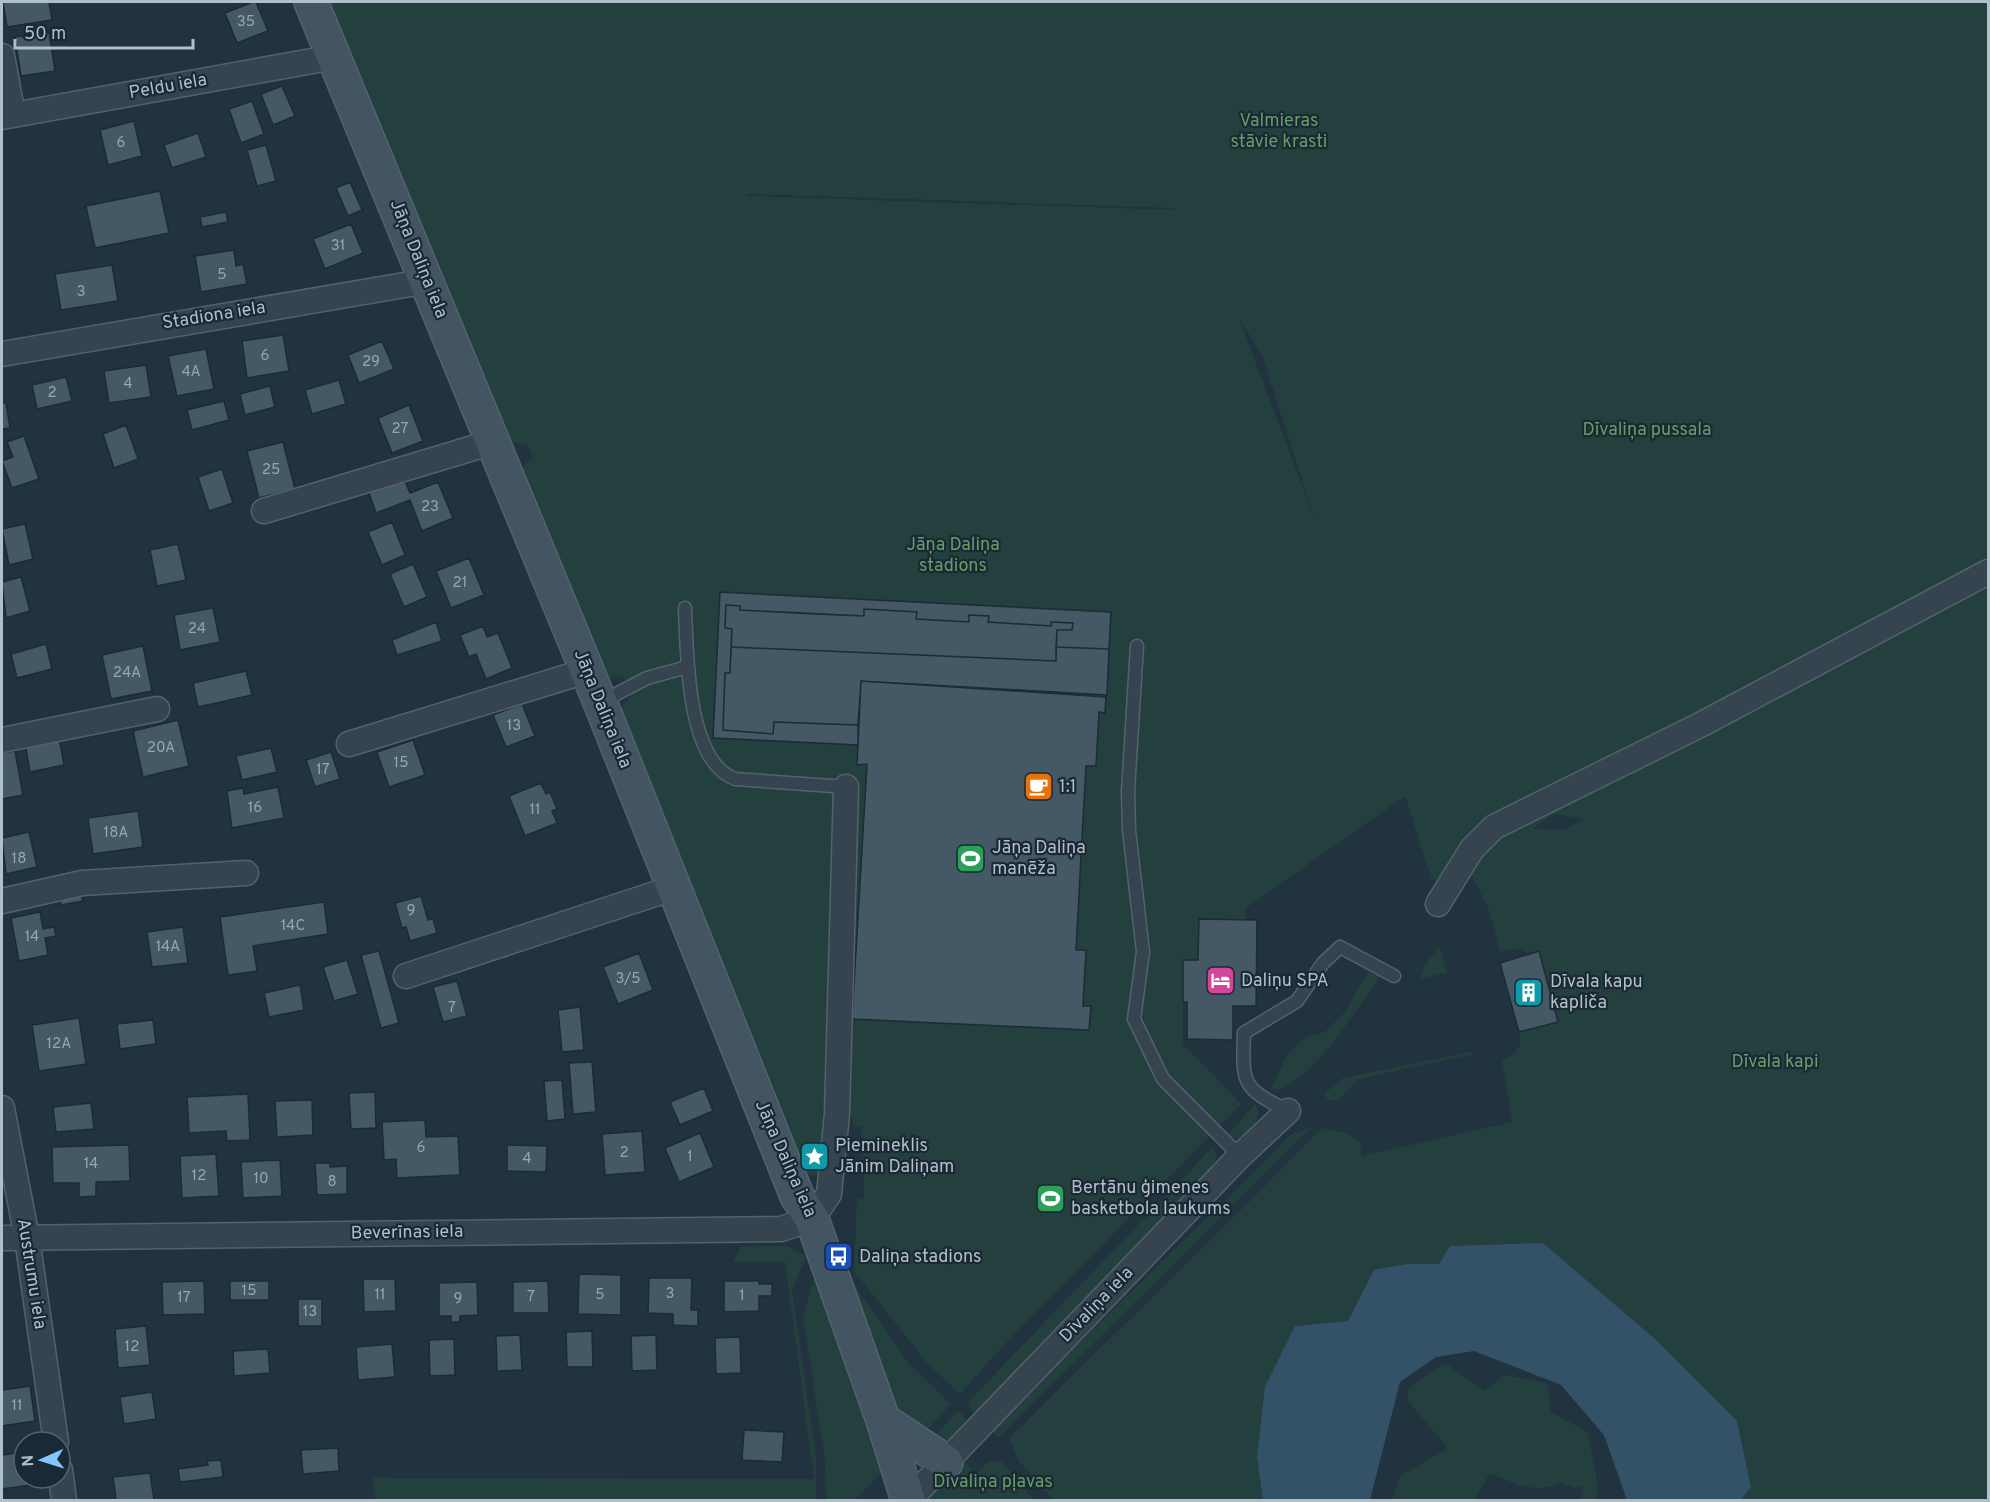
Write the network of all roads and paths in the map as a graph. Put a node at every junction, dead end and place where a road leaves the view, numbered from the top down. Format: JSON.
{"nodes":[{"id":1,"x":311,"y":2,"type":"edge"},
{"id":2,"x":2,"y":56,"type":"edge"},
{"id":3,"x":334,"y":57,"type":"junction"},
{"id":4,"x":7,"y":116,"type":"edge"},
{"id":5,"x":428,"y":281,"type":"junction"},
{"id":6,"x":2,"y":354,"type":"edge"},
{"id":7,"x":493,"y":442,"type":"junction"},
{"id":8,"x":264,"y":511,"type":"dead end"},
{"id":9,"x":1989,"y":572,"type":"edge"},
{"id":10,"x":685,"y":608,"type":"dead end"},
{"id":11,"x":1137,"y":646,"type":"dead end"},
{"id":12,"x":687,"y":667,"type":"junction"},
{"id":13,"x":586,"y":671,"type":"junction"},
{"id":14,"x":600,"y":702,"type":"junction"},
{"id":15,"x":157,"y":709,"type":"dead end"},
{"id":16,"x":2,"y":740,"type":"edge"},
{"id":17,"x":350,"y":744,"type":"dead end"},
{"id":18,"x":846,"y":788,"type":"joint"},
{"id":19,"x":246,"y":873,"type":"dead end"},
{"id":20,"x":673,"y":888,"type":"junction"},
{"id":21,"x":2,"y":901,"type":"edge"},
{"id":22,"x":1438,"y":904,"type":"dead end"},
{"id":23,"x":406,"y":976,"type":"dead end"},
{"id":24,"x":1394,"y":976,"type":"dead end"},
{"id":25,"x":2,"y":1108,"type":"edge"},
{"id":26,"x":1288,"y":1111,"type":"joint"},
{"id":27,"x":1240,"y":1156,"type":"junction"},
{"id":28,"x":812,"y":1219,"type":"junction"},
{"id":29,"x":2,"y":1238,"type":"edge"},
{"id":30,"x":27,"y":1238,"type":"junction"},
{"id":31,"x":883,"y":1420,"type":"junction"},
{"id":32,"x":54,"y":1430,"type":"edge"},
{"id":33,"x":946,"y":1462,"type":"junction"},
{"id":34,"x":909,"y":1499,"type":"edge"}],
"edges":[{"from":1,"to":3,"type":"street","name":"Jāņa Daliņa iela"},
{"from":2,"to":4,"type":"street"},
{"from":3,"to":4,"type":"street","name":"Peldu iela"},
{"from":3,"to":5,"type":"street","name":"Jāņa Daliņa iela"},
{"from":5,"to":6,"type":"street","name":"Stadiona iela"},
{"from":5,"to":7,"type":"street","name":"Jāņa Daliņa iela"},
{"from":7,"to":8,"type":"street"},
{"from":7,"to":13,"type":"street","name":"Jāņa Daliņa iela"},
{"from":9,"to":22,"type":"street"},
{"from":10,"to":12,"type":"lane"},
{"from":11,"to":27,"type":"lane"},
{"from":12,"to":14,"type":"lane"},
{"from":12,"to":18,"type":"lane"},
{"from":13,"to":14,"type":"street","name":"Jāņa Daliņa iela"},
{"from":13,"to":17,"type":"street"},
{"from":14,"to":20,"type":"street","name":"Jāņa Daliņa iela"},
{"from":15,"to":16,"type":"street"},
{"from":18,"to":28,"type":"street"},
{"from":19,"to":21,"type":"street"},
{"from":20,"to":23,"type":"street"},
{"from":20,"to":28,"type":"street","name":"Jāņa Daliņa iela"},
{"from":24,"to":26,"type":"lane"},
{"from":25,"to":30,"type":"street","name":"Austrumu iela"},
{"from":26,"to":27,"type":"street","name":"Dīvaliņa iela"},
{"from":27,"to":33,"type":"street","name":"Dīvaliņa iela"},
{"from":28,"to":30,"type":"street","name":"Beverīnas iela"},
{"from":28,"to":31,"type":"street","name":"Jāņa Daliņa iela"},
{"from":29,"to":30,"type":"street","name":"Beverīnas iela"},
{"from":30,"to":32,"type":"street","name":"Austrumu iela"},
{"from":31,"to":33,"type":"street"},
{"from":31,"to":34,"type":"street","name":"Jāņa Daliņa iela"},
{"from":33,"to":34,"type":"street","name":"Dīvaliņa iela"}]}
